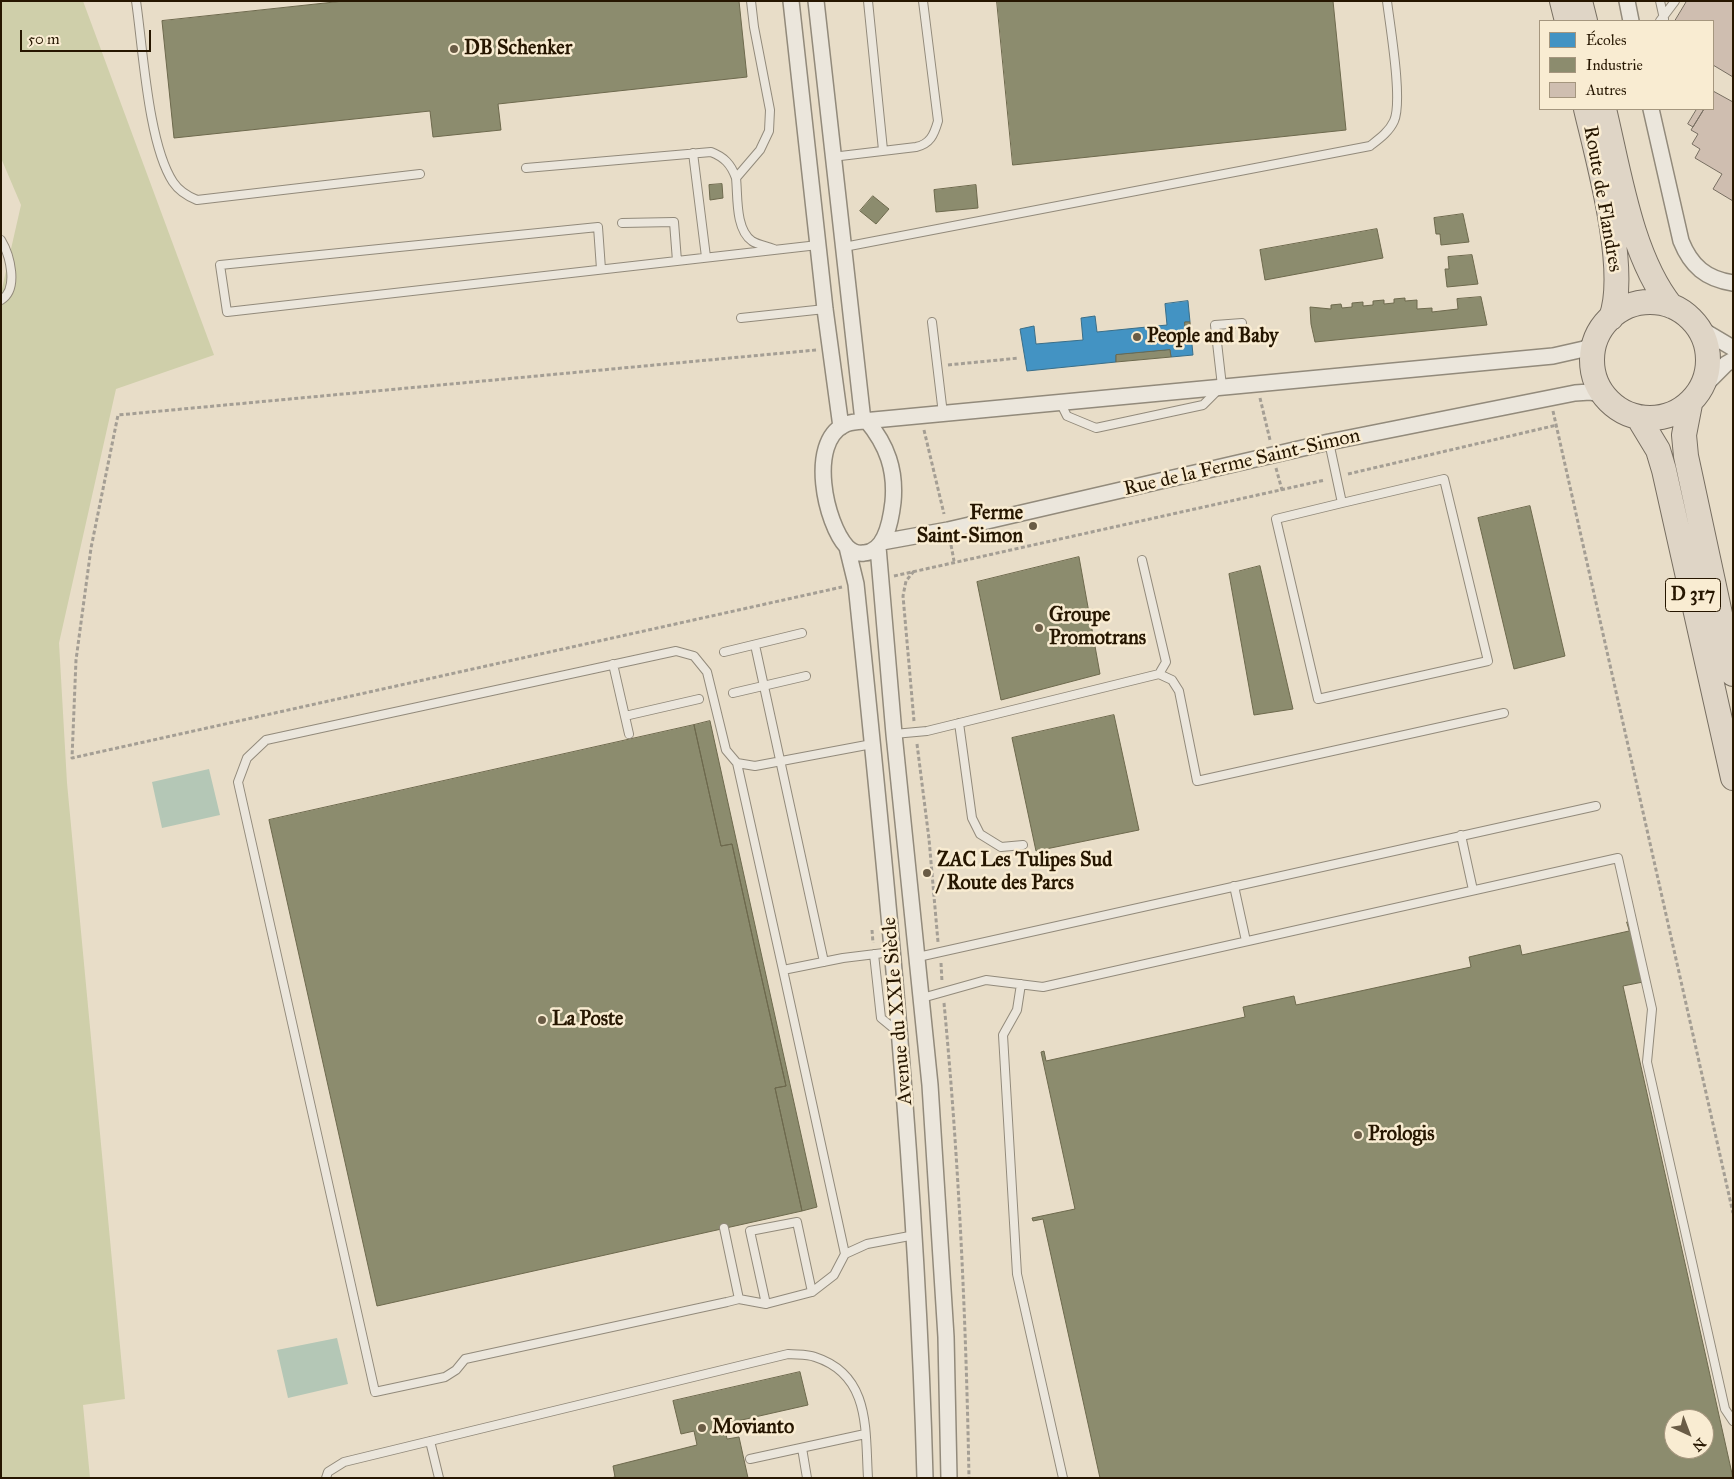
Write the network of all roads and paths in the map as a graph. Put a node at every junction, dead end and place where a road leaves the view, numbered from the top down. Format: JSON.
{"nodes":[{"id":1,"x":136,"y":1,"type":"edge"},
{"id":2,"x":751,"y":1,"type":"edge"},
{"id":3,"x":791,"y":1,"type":"edge"},
{"id":4,"x":816,"y":1,"type":"edge"},
{"id":5,"x":868,"y":1,"type":"edge"},
{"id":6,"x":923,"y":1,"type":"edge"},
{"id":7,"x":1387,"y":1,"type":"edge"},
{"id":8,"x":1562,"y":1,"type":"edge"},
{"id":9,"x":1580,"y":1,"type":"edge"},
{"id":10,"x":1627,"y":1,"type":"edge"},
{"id":11,"x":1660,"y":1,"type":"edge"},
{"id":12,"x":1675,"y":1,"type":"edge"},
{"id":13,"x":1567,"y":20,"type":"edge"},
{"id":14,"x":1584,"y":20,"type":"edge"},
{"id":15,"x":1631,"y":20,"type":"edge"},
{"id":16,"x":1662,"y":20,"type":"edge"},
{"id":17,"x":1586,"y":110,"type":"edge"},
{"id":18,"x":1604,"y":110,"type":"edge"},
{"id":19,"x":1651,"y":110,"type":"edge"},
{"id":20,"x":883,"y":150,"type":"junction"},
{"id":21,"x":693,"y":154,"type":"junction"},
{"id":22,"x":832,"y":157,"type":"junction"},
{"id":23,"x":526,"y":168,"type":"dead end"},
{"id":24,"x":420,"y":174,"type":"dead end"},
{"id":25,"x":736,"y":178,"type":"junction"},
{"id":26,"x":622,"y":223,"type":"dead end"},
{"id":27,"x":1,"y":240,"type":"edge"},
{"id":28,"x":818,"y":245,"type":"junction"},
{"id":29,"x":844,"y":247,"type":"junction"},
{"id":30,"x":776,"y":249,"type":"junction"},
{"id":31,"x":706,"y":257,"type":"junction"},
{"id":32,"x":677,"y":261,"type":"junction"},
{"id":33,"x":601,"y":269,"type":"junction"},
{"id":34,"x":1733,"y":283,"type":"edge"},
{"id":35,"x":1,"y":300,"type":"edge"},
{"id":36,"x":1671,"y":306,"type":"junction"},
{"id":37,"x":825,"y":309,"type":"junction"},
{"id":38,"x":741,"y":318,"type":"dead end"},
{"id":39,"x":1611,"y":318,"type":"junction"},
{"id":40,"x":932,"y":322,"type":"dead end"},
{"id":41,"x":1242,"y":323,"type":"dead end"},
{"id":42,"x":1699,"y":328,"type":"junction"},
{"id":43,"x":1595,"y":343,"type":"junction"},
{"id":44,"x":830,"y":348,"type":"junction"},
{"id":45,"x":1733,"y":348,"type":"edge"},
{"id":46,"x":1019,"y":358,"type":"dead end"},
{"id":47,"x":1733,"y":360,"type":"edge"},
{"id":48,"x":937,"y":366,"type":"junction"},
{"id":49,"x":1256,"y":382,"type":"junction"},
{"id":50,"x":1222,"y":386,"type":"junction"},
{"id":51,"x":1603,"y":394,"type":"junction"},
{"id":52,"x":1696,"y":396,"type":"junction"},
{"id":53,"x":1550,"y":398,"type":"junction"},
{"id":54,"x":1060,"y":402,"type":"junction"},
{"id":55,"x":943,"y":414,"type":"junction"},
{"id":56,"x":921,"y":417,"type":"junction"},
{"id":57,"x":1638,"y":418,"type":"junction"},
{"id":58,"x":865,"y":421,"type":"junction"},
{"id":59,"x":1556,"y":425,"type":"junction"},
{"id":60,"x":841,"y":427,"type":"junction"},
{"id":61,"x":1329,"y":442,"type":"junction"},
{"id":62,"x":1273,"y":455,"type":"junction"},
{"id":63,"x":1336,"y":477,"type":"junction"},
{"id":64,"x":1282,"y":490,"type":"junction"},
{"id":65,"x":1342,"y":503,"type":"junction"},
{"id":66,"x":948,"y":530,"type":"junction"},
{"id":67,"x":880,"y":545,"type":"junction"},
{"id":68,"x":847,"y":547,"type":"junction"},
{"id":69,"x":1142,"y":560,"type":"dead end"},
{"id":70,"x":954,"y":561,"type":"junction"},
{"id":71,"x":915,"y":571,"type":"junction"},
{"id":72,"x":882,"y":579,"type":"junction"},
{"id":73,"x":856,"y":584,"type":"junction"},
{"id":74,"x":802,"y":633,"type":"dead end"},
{"id":75,"x":755,"y":645,"type":"junction"},
{"id":76,"x":724,"y":652,"type":"dead end"},
{"id":77,"x":613,"y":664,"type":"junction"},
{"id":78,"x":1159,"y":674,"type":"junction"},
{"id":79,"x":1733,"y":674,"type":"edge"},
{"id":80,"x":806,"y":676,"type":"dead end"},
{"id":81,"x":764,"y":686,"type":"junction"},
{"id":82,"x":734,"y":693,"type":"dead end"},
{"id":83,"x":699,"y":699,"type":"dead end"},
{"id":84,"x":1504,"y":713,"type":"dead end"},
{"id":85,"x":625,"y":716,"type":"junction"},
{"id":86,"x":959,"y":724,"type":"junction"},
{"id":87,"x":915,"y":732,"type":"junction"},
{"id":88,"x":629,"y":734,"type":"dead end"},
{"id":89,"x":894,"y":734,"type":"junction"},
{"id":90,"x":872,"y":744,"type":"junction"},
{"id":91,"x":779,"y":761,"type":"junction"},
{"id":92,"x":737,"y":763,"type":"junction"},
{"id":93,"x":1733,"y":778,"type":"edge"},
{"id":94,"x":1596,"y":806,"type":"dead end"},
{"id":95,"x":1462,"y":835,"type":"junction"},
{"id":96,"x":1023,"y":845,"type":"dead end"},
{"id":97,"x":1234,"y":886,"type":"junction"},
{"id":98,"x":1473,"y":890,"type":"junction"},
{"id":99,"x":1246,"y":941,"type":"junction"},
{"id":100,"x":892,"y":952,"type":"junction"},
{"id":101,"x":874,"y":954,"type":"junction"},
{"id":102,"x":940,"y":954,"type":"junction"},
{"id":103,"x":918,"y":957,"type":"junction"},
{"id":104,"x":824,"y":962,"type":"junction"},
{"id":105,"x":783,"y":970,"type":"junction"},
{"id":106,"x":1021,"y":984,"type":"junction"},
{"id":107,"x":943,"y":991,"type":"junction"},
{"id":108,"x":922,"y":998,"type":"junction"},
{"id":109,"x":900,"y":1034,"type":"junction"},
{"id":110,"x":1733,"y":1213,"type":"edge"},
{"id":111,"x":724,"y":1228,"type":"dead end"},
{"id":112,"x":915,"y":1235,"type":"junction"},
{"id":113,"x":845,"y":1254,"type":"junction"},
{"id":114,"x":812,"y":1292,"type":"junction"},
{"id":115,"x":739,"y":1299,"type":"junction"},
{"id":116,"x":766,"y":1304,"type":"junction"},
{"id":117,"x":1733,"y":1421,"type":"edge"},
{"id":118,"x":865,"y":1434,"type":"junction"},
{"id":119,"x":430,"y":1441,"type":"junction"},
{"id":120,"x":802,"y":1448,"type":"junction"},
{"id":121,"x":750,"y":1459,"type":"dead end"},
{"id":122,"x":326,"y":1478,"type":"edge"},
{"id":123,"x":439,"y":1478,"type":"edge"},
{"id":124,"x":807,"y":1478,"type":"edge"},
{"id":125,"x":868,"y":1478,"type":"edge"},
{"id":126,"x":925,"y":1478,"type":"edge"},
{"id":127,"x":949,"y":1478,"type":"edge"},
{"id":128,"x":969,"y":1478,"type":"edge"},
{"id":129,"x":1063,"y":1478,"type":"edge"}],
"edges":[{"from":1,"to":24,"type":"lane"},
{"from":2,"to":25,"type":"lane"},
{"from":3,"to":28,"type":"street"},
{"from":4,"to":22,"type":"street"},
{"from":5,"to":20,"type":"lane"},
{"from":6,"to":20,"type":"lane"},
{"from":7,"to":29,"type":"lane"},
{"from":8,"to":13,"type":"main road"},
{"from":9,"to":14,"type":"main road"},
{"from":10,"to":15,"type":"street"},
{"from":11,"to":16,"type":"lane"},
{"from":12,"to":16,"type":"lane"},
{"from":17,"to":39,"type":"main road","name":"Route de Flandres"},
{"from":18,"to":36,"type":"main road","name":"Route de Flandres"},
{"from":19,"to":34,"type":"street"},
{"from":20,"to":22,"type":"lane"},
{"from":21,"to":23,"type":"lane"},
{"from":21,"to":25,"type":"lane"},
{"from":21,"to":31,"type":"lane"},
{"from":22,"to":29,"type":"street"},
{"from":25,"to":30,"type":"lane"},
{"from":26,"to":32,"type":"lane"},
{"from":27,"to":35,"type":"lane"},
{"from":28,"to":30,"type":"lane"},
{"from":28,"to":37,"type":"street"},
{"from":29,"to":58,"type":"street"},
{"from":30,"to":31,"type":"lane"},
{"from":31,"to":32,"type":"lane"},
{"from":32,"to":33,"type":"lane"},
{"from":33,"to":33,"type":"lane"},
{"from":36,"to":39,"type":"main road"},
{"from":36,"to":42,"type":"main road"},
{"from":37,"to":38,"type":"lane"},
{"from":37,"to":44,"type":"street"},
{"from":39,"to":43,"type":"main road"},
{"from":40,"to":48,"type":"lane"},
{"from":41,"to":50,"type":"lane"},
{"from":42,"to":45,"type":"street"},
{"from":42,"to":52,"type":"main road"},
{"from":43,"to":49,"type":"street"},
{"from":43,"to":51,"type":"main road"},
{"from":44,"to":60,"type":"street"},
{"from":44,"to":73,"type":"path"},
{"from":46,"to":48,"type":"path"},
{"from":47,"to":52,"type":"street"},
{"from":48,"to":55,"type":"lane"},
{"from":49,"to":50,"type":"street"},
{"from":49,"to":62,"type":"path"},
{"from":50,"to":54,"type":"street"},
{"from":50,"to":54,"type":"lane"},
{"from":51,"to":53,"type":"street","name":"Rue de la Ferme Saint-Simon"},
{"from":51,"to":57,"type":"main road"},
{"from":52,"to":57,"type":"main road"},
{"from":52,"to":79,"type":"main road","number":"D 317"},
{"from":53,"to":59,"type":"path"},
{"from":53,"to":61,"type":"street","name":"Rue de la Ferme Saint-Simon"},
{"from":54,"to":55,"type":"street"},
{"from":55,"to":56,"type":"street"},
{"from":56,"to":58,"type":"street"},
{"from":56,"to":66,"type":"path"},
{"from":57,"to":93,"type":"main road","number":"D 317"},
{"from":58,"to":60,"type":"street"},
{"from":58,"to":67,"type":"street"},
{"from":59,"to":63,"type":"path"},
{"from":59,"to":110,"type":"path"},
{"from":60,"to":68,"type":"street","name":"Avenue du XXIe Siècle"},
{"from":61,"to":62,"type":"street","name":"Rue de la Ferme Saint-Simon"},
{"from":61,"to":63,"type":"lane"},
{"from":62,"to":64,"type":"path"},
{"from":62,"to":66,"type":"street","name":"Rue de la Ferme Saint-Simon"},
{"from":63,"to":64,"type":"path"},
{"from":63,"to":65,"type":"lane"},
{"from":64,"to":70,"type":"path"},
{"from":65,"to":65,"type":"lane"},
{"from":66,"to":67,"type":"street","name":"Rue de la Ferme Saint-Simon"},
{"from":66,"to":70,"type":"path"},
{"from":67,"to":68,"type":"street","name":"Rue de la Ferme Saint-Simon"},
{"from":67,"to":72,"type":"street","name":"Avenue du XXIe Siècle"},
{"from":68,"to":73,"type":"street","name":"Avenue du XXIe Siècle"},
{"from":69,"to":78,"type":"lane"},
{"from":70,"to":71,"type":"path"},
{"from":71,"to":72,"type":"path"},
{"from":71,"to":87,"type":"path"},
{"from":72,"to":89,"type":"street","name":"Avenue du XXIe Siècle"},
{"from":73,"to":90,"type":"street","name":"Avenue du XXIe Siècle"},
{"from":74,"to":75,"type":"lane"},
{"from":75,"to":76,"type":"lane"},
{"from":75,"to":81,"type":"lane"},
{"from":77,"to":85,"type":"lane"},
{"from":77,"to":92,"type":"lane"},
{"from":77,"to":115,"type":"lane"},
{"from":78,"to":84,"type":"lane"},
{"from":78,"to":86,"type":"lane"},
{"from":80,"to":81,"type":"lane"},
{"from":81,"to":82,"type":"lane"},
{"from":81,"to":91,"type":"lane"},
{"from":83,"to":85,"type":"lane"},
{"from":85,"to":88,"type":"lane"},
{"from":86,"to":87,"type":"lane"},
{"from":86,"to":96,"type":"lane"},
{"from":87,"to":89,"type":"lane"},
{"from":87,"to":102,"type":"path"},
{"from":89,"to":103,"type":"street","name":"Avenue du XXIe Siècle"},
{"from":90,"to":91,"type":"lane"},
{"from":90,"to":100,"type":"street","name":"Avenue du XXIe Siècle"},
{"from":91,"to":92,"type":"lane"},
{"from":91,"to":104,"type":"lane"},
{"from":92,"to":105,"type":"lane"},
{"from":94,"to":95,"type":"lane"},
{"from":95,"to":97,"type":"lane"},
{"from":95,"to":98,"type":"lane"},
{"from":97,"to":99,"type":"lane"},
{"from":97,"to":102,"type":"lane"},
{"from":98,"to":99,"type":"lane"},
{"from":98,"to":117,"type":"lane"},
{"from":99,"to":106,"type":"lane"},
{"from":100,"to":101,"type":"lane"},
{"from":100,"to":109,"type":"street","name":"Avenue du XXIe Siècle"},
{"from":101,"to":104,"type":"lane"},
{"from":101,"to":109,"type":"lane"},
{"from":102,"to":103,"type":"lane"},
{"from":102,"to":107,"type":"path"},
{"from":103,"to":108,"type":"street","name":"Avenue du XXIe Siècle"},
{"from":104,"to":105,"type":"lane"},
{"from":105,"to":113,"type":"lane"},
{"from":106,"to":107,"type":"lane"},
{"from":106,"to":129,"type":"lane"},
{"from":107,"to":108,"type":"lane"},
{"from":107,"to":128,"type":"path"},
{"from":108,"to":127,"type":"street","name":"Avenue du XXIe Siècle"},
{"from":109,"to":112,"type":"street","name":"Avenue du XXIe Siècle"},
{"from":111,"to":115,"type":"lane"},
{"from":112,"to":113,"type":"lane"},
{"from":112,"to":126,"type":"street","name":"Avenue du XXIe Siècle"},
{"from":113,"to":114,"type":"lane"},
{"from":114,"to":116,"type":"lane"},
{"from":114,"to":116,"type":"lane"},
{"from":115,"to":116,"type":"lane"},
{"from":118,"to":119,"type":"lane"},
{"from":118,"to":120,"type":"lane"},
{"from":118,"to":125,"type":"lane"},
{"from":119,"to":122,"type":"lane"},
{"from":119,"to":123,"type":"lane"},
{"from":120,"to":121,"type":"lane"},
{"from":120,"to":124,"type":"lane"}]}
